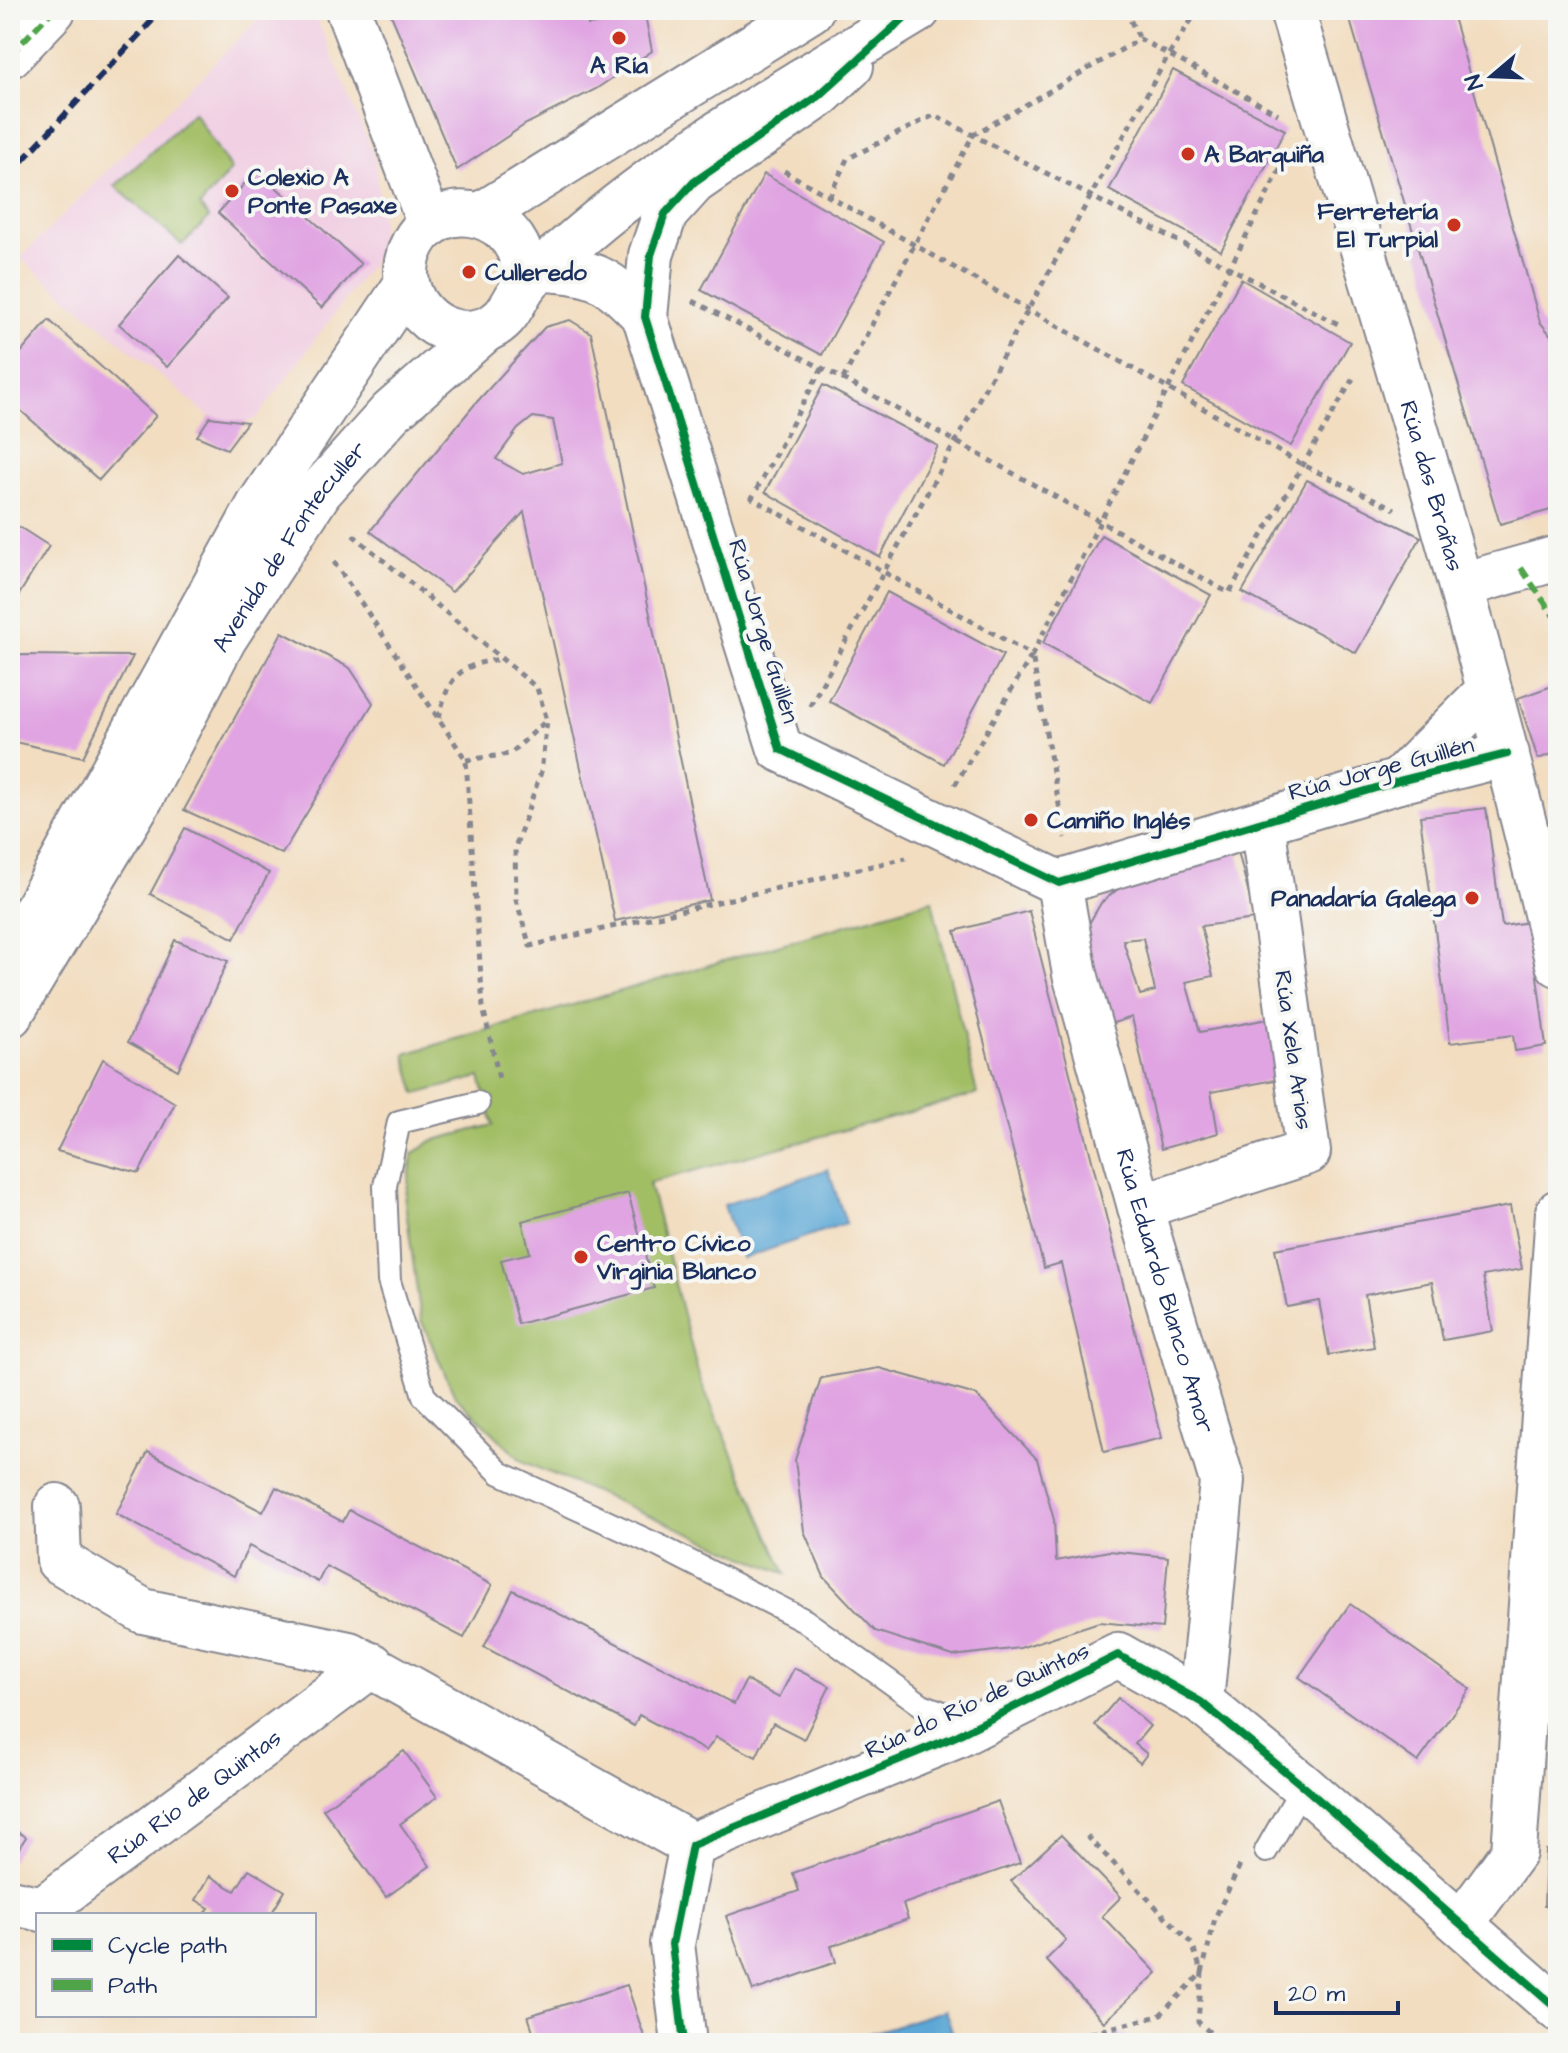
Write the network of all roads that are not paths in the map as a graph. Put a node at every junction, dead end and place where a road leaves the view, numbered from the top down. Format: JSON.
{"nodes":[{"id":1,"x":53,"y":10,"type":"edge"},
{"id":2,"x":348,"y":10,"type":"edge"},
{"id":3,"x":811,"y":10,"type":"edge"},
{"id":4,"x":1292,"y":10,"type":"edge"},
{"id":5,"x":910,"y":14,"type":"edge"},
{"id":6,"x":15,"y":42,"type":"edge"},
{"id":7,"x":481,"y":215,"type":"junction"},
{"id":8,"x":430,"y":225,"type":"junction"},
{"id":9,"x":533,"y":278,"type":"junction"},
{"id":10,"x":406,"y":285,"type":"junction"},
{"id":11,"x":645,"y":317,"type":"junction"},
{"id":12,"x":485,"y":330,"type":"junction"},
{"id":13,"x":1558,"y":558,"type":"edge"},
{"id":14,"x":1462,"y":585,"type":"junction"},
{"id":15,"x":1489,"y":690,"type":"junction"},
{"id":16,"x":1507,"y":754,"type":"junction"},
{"id":17,"x":1399,"y":781,"type":"junction"},
{"id":18,"x":123,"y":791,"type":"junction"},
{"id":19,"x":1262,"y":822,"type":"junction"},
{"id":20,"x":1059,"y":883,"type":"junction"},
{"id":21,"x":10,"y":957,"type":"edge"},
{"id":22,"x":1558,"y":964,"type":"edge"},
{"id":23,"x":10,"y":1015,"type":"edge"},
{"id":24,"x":478,"y":1103,"type":"road end"},
{"id":25,"x":1140,"y":1207,"type":"junction"},
{"id":26,"x":1558,"y":1212,"type":"edge"},
{"id":27,"x":57,"y":1506,"type":"dead end"},
{"id":28,"x":372,"y":1665,"type":"junction"},
{"id":29,"x":1201,"y":1702,"type":"junction"},
{"id":30,"x":977,"y":1726,"type":"junction"},
{"id":31,"x":1303,"y":1786,"type":"junction"},
{"id":32,"x":692,"y":1845,"type":"junction"},
{"id":33,"x":1266,"y":1851,"type":"dead end"},
{"id":34,"x":10,"y":1902,"type":"edge"},
{"id":35,"x":1462,"y":1923,"type":"junction"},
{"id":36,"x":1558,"y":2009,"type":"edge"},
{"id":37,"x":684,"y":2043,"type":"edge"}],
"edges":[{"from":1,"to":6,"type":"street"},
{"from":2,"to":8,"type":"street"},
{"from":3,"to":7,"type":"street"},
{"from":4,"to":14,"type":"street","name":"Rúa das Brañas"},
{"from":5,"to":9,"type":"street"},
{"from":5,"to":11,"type":"street","name":"Rúa Jorge Guillén"},
{"from":7,"to":8,"type":"street"},
{"from":7,"to":9,"type":"street"},
{"from":8,"to":10,"type":"street"},
{"from":9,"to":11,"type":"street","name":"Rúa Jorge Guillén"},
{"from":9,"to":12,"type":"street"},
{"from":10,"to":12,"type":"street"},
{"from":10,"to":18,"type":"street","name":"Avenida de Fonteculler"},
{"from":11,"to":20,"type":"street","name":"Rúa Jorge Guillén"},
{"from":12,"to":18,"type":"street","name":"Avenida de Fonteculler"},
{"from":13,"to":14,"type":"street"},
{"from":14,"to":15,"type":"street","name":"Rúa das Brañas"},
{"from":15,"to":16,"type":"street","name":"Rúa das Brañas"},
{"from":15,"to":17,"type":"street","name":"Rúa Jorge Guillén"},
{"from":16,"to":17,"type":"street","name":"Rúa Jorge Guillén"},
{"from":16,"to":22,"type":"street","name":"Rúa das Brañas"},
{"from":17,"to":19,"type":"street","name":"Rúa Jorge Guillén"},
{"from":18,"to":21,"type":"street"},
{"from":18,"to":23,"type":"street"},
{"from":19,"to":20,"type":"street","name":"Rúa Jorge Guillén"},
{"from":19,"to":25,"type":"street","name":"Rúa Xela Arias"},
{"from":20,"to":25,"type":"street","name":"Rúa Eduardo Blanco Amor"},
{"from":24,"to":30,"type":"lane"},
{"from":25,"to":29,"type":"street","name":"Rúa Eduardo Blanco Amor"},
{"from":26,"to":35,"type":"street"},
{"from":27,"to":28,"type":"street"},
{"from":28,"to":32,"type":"street"},
{"from":28,"to":34,"type":"street","name":"Rúa Río de Quintas"},
{"from":29,"to":30,"type":"street","name":"Rúa do Río de Quintas"},
{"from":29,"to":31,"type":"street","name":"Rúa do Río de Quintas"},
{"from":30,"to":32,"type":"street","name":"Rúa do Río de Quintas"},
{"from":31,"to":33,"type":"lane"},
{"from":31,"to":35,"type":"street","name":"Rúa do Río de Quintas"},
{"from":32,"to":37,"type":"street"},
{"from":35,"to":36,"type":"street","name":"Rúa do Río de Quintas"}]}
